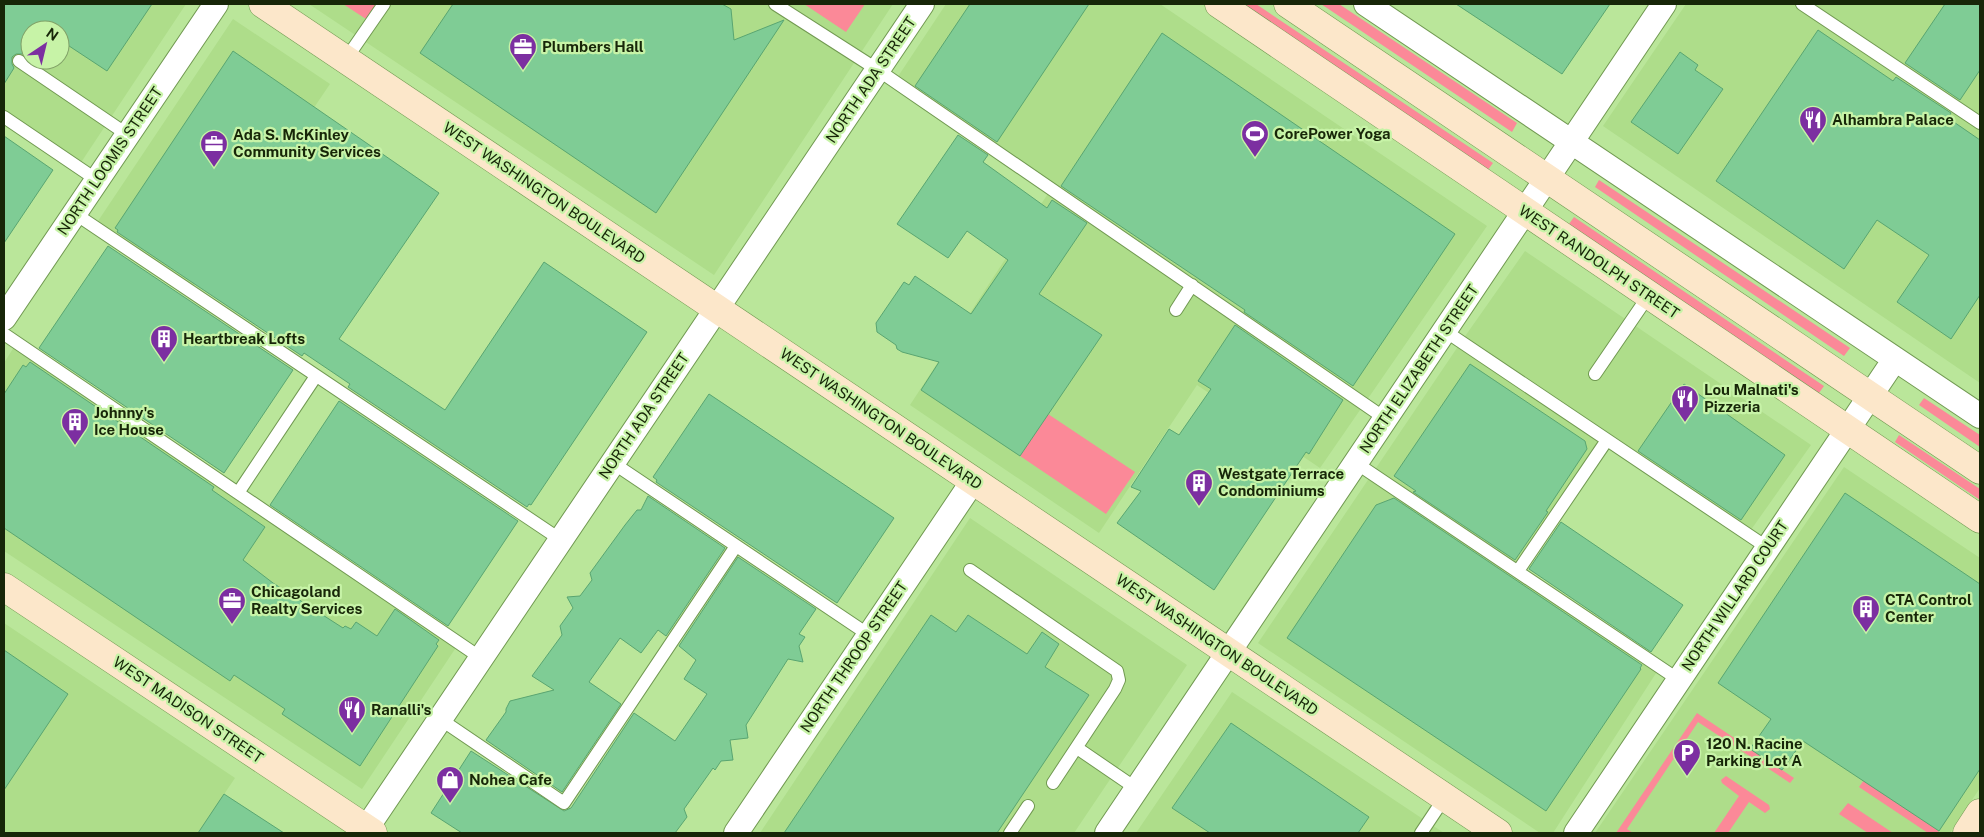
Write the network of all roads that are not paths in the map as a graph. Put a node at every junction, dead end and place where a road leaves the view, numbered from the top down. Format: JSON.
{"nodes":[{"id":1,"x":216,"y":4,"type":"edge"},
{"id":2,"x":263,"y":4,"type":"edge"},
{"id":3,"x":384,"y":4,"type":"edge"},
{"id":4,"x":775,"y":4,"type":"edge"},
{"id":5,"x":922,"y":4,"type":"edge"},
{"id":6,"x":1219,"y":4,"type":"edge"},
{"id":7,"x":1288,"y":4,"type":"edge"},
{"id":8,"x":1366,"y":4,"type":"edge"},
{"id":9,"x":1664,"y":4,"type":"edge"},
{"id":10,"x":1802,"y":4,"type":"edge"},
{"id":11,"x":346,"y":59,"type":"junction"},
{"id":12,"x":19,"y":61,"type":"dead end"},
{"id":13,"x":878,"y":70,"type":"junction"},
{"id":14,"x":4,"y":117,"type":"edge"},
{"id":15,"x":1980,"y":123,"type":"edge"},
{"id":16,"x":128,"y":135,"type":"junction"},
{"id":17,"x":1572,"y":142,"type":"junction"},
{"id":18,"x":1547,"y":179,"type":"junction"},
{"id":19,"x":97,"y":180,"type":"junction"},
{"id":20,"x":1525,"y":212,"type":"junction"},
{"id":21,"x":74,"y":213,"type":"junction"},
{"id":22,"x":1192,"y":285,"type":"junction"},
{"id":23,"x":1649,"y":295,"type":"junction"},
{"id":24,"x":717,"y":309,"type":"junction"},
{"id":25,"x":1176,"y":310,"type":"dead end"},
{"id":26,"x":4,"y":318,"type":"edge"},
{"id":27,"x":1445,"y":331,"type":"junction"},
{"id":28,"x":4,"y":334,"type":"edge"},
{"id":29,"x":1895,"y":359,"type":"junction"},
{"id":30,"x":1595,"y":374,"type":"dead end"},
{"id":31,"x":316,"y":376,"type":"junction"},
{"id":32,"x":1870,"y":396,"type":"junction"},
{"id":33,"x":1980,"y":416,"type":"edge"},
{"id":34,"x":1386,"y":419,"type":"junction"},
{"id":35,"x":1847,"y":430,"type":"junction"},
{"id":36,"x":1608,"y":440,"type":"junction"},
{"id":37,"x":613,"y":462,"type":"junction"},
{"id":38,"x":1356,"y":462,"type":"junction"},
{"id":39,"x":1980,"y":470,"type":"edge"},
{"id":40,"x":973,"y":481,"type":"junction"},
{"id":41,"x":238,"y":493,"type":"junction"},
{"id":42,"x":1980,"y":519,"type":"edge"},
{"id":43,"x":561,"y":540,"type":"junction"},
{"id":44,"x":736,"y":546,"type":"junction"},
{"id":45,"x":1768,"y":548,"type":"junction"},
{"id":46,"x":970,"y":570,"type":"dead end"},
{"id":47,"x":1518,"y":571,"type":"junction"},
{"id":48,"x":4,"y":587,"type":"edge"},
{"id":49,"x":869,"y":635,"type":"junction"},
{"id":50,"x":1229,"y":653,"type":"junction"},
{"id":51,"x":481,"y":658,"type":"junction"},
{"id":52,"x":1679,"y":680,"type":"junction"},
{"id":53,"x":440,"y":719,"type":"junction"},
{"id":54,"x":1076,"y":748,"type":"junction"},
{"id":55,"x":1053,"y":782,"type":"dead end"},
{"id":56,"x":1137,"y":789,"type":"junction"},
{"id":57,"x":1445,"y":797,"type":"junction"},
{"id":58,"x":1028,"y":806,"type":"dead end"},
{"id":59,"x":1980,"y":813,"type":"edge"},
{"id":60,"x":370,"y":831,"type":"edge"},
{"id":61,"x":736,"y":833,"type":"edge"},
{"id":62,"x":1010,"y":833,"type":"edge"},
{"id":63,"x":1107,"y":833,"type":"edge"},
{"id":64,"x":1421,"y":833,"type":"edge"},
{"id":65,"x":1498,"y":833,"type":"edge"},
{"id":66,"x":1576,"y":833,"type":"edge"},
{"id":67,"x":1967,"y":833,"type":"edge"}],
"edges":[{"from":1,"to":16,"type":"street","name":"NORTH LOOMIS STREET"},
{"from":2,"to":11,"type":"street","name":"WEST WASHINGTON BOULEVARD"},
{"from":3,"to":11,"type":"lane"},
{"from":4,"to":13,"type":"lane"},
{"from":5,"to":13,"type":"street","name":"NORTH ADA STREET"},
{"from":6,"to":20,"type":"street","name":"WEST RANDOLPH STREET"},
{"from":7,"to":18,"type":"street"},
{"from":8,"to":17,"type":"street"},
{"from":9,"to":17,"type":"street","name":"NORTH ELIZABETH STREET"},
{"from":10,"to":15,"type":"lane"},
{"from":11,"to":24,"type":"street","name":"WEST WASHINGTON BOULEVARD"},
{"from":12,"to":16,"type":"lane"},
{"from":13,"to":22,"type":"lane"},
{"from":13,"to":24,"type":"street","name":"NORTH ADA STREET"},
{"from":14,"to":19,"type":"lane"},
{"from":16,"to":19,"type":"street","name":"NORTH LOOMIS STREET"},
{"from":17,"to":18,"type":"street","name":"NORTH ELIZABETH STREET"},
{"from":17,"to":29,"type":"street"},
{"from":18,"to":20,"type":"street","name":"NORTH ELIZABETH STREET"},
{"from":18,"to":32,"type":"street"},
{"from":19,"to":21,"type":"street","name":"NORTH LOOMIS STREET"},
{"from":20,"to":23,"type":"street","name":"WEST RANDOLPH STREET"},
{"from":20,"to":27,"type":"street","name":"NORTH ELIZABETH STREET"},
{"from":21,"to":26,"type":"street","name":"NORTH LOOMIS STREET"},
{"from":21,"to":31,"type":"lane"},
{"from":22,"to":25,"type":"lane"},
{"from":22,"to":34,"type":"lane"},
{"from":23,"to":30,"type":"lane"},
{"from":23,"to":35,"type":"street","name":"WEST RANDOLPH STREET"},
{"from":24,"to":37,"type":"street","name":"NORTH ADA STREET"},
{"from":24,"to":40,"type":"street","name":"WEST WASHINGTON BOULEVARD"},
{"from":27,"to":34,"type":"street","name":"NORTH ELIZABETH STREET"},
{"from":27,"to":36,"type":"lane"},
{"from":28,"to":41,"type":"lane"},
{"from":29,"to":32,"type":"street","name":"NORTH WILLARD COURT"},
{"from":29,"to":33,"type":"street"},
{"from":31,"to":41,"type":"lane"},
{"from":31,"to":43,"type":"lane"},
{"from":32,"to":35,"type":"street","name":"NORTH WILLARD COURT"},
{"from":32,"to":39,"type":"street"},
{"from":34,"to":38,"type":"street","name":"NORTH ELIZABETH STREET"},
{"from":35,"to":42,"type":"street","name":"WEST RANDOLPH STREET"},
{"from":35,"to":45,"type":"street","name":"NORTH WILLARD COURT"},
{"from":36,"to":45,"type":"lane"},
{"from":36,"to":47,"type":"lane"},
{"from":37,"to":43,"type":"street","name":"NORTH ADA STREET"},
{"from":37,"to":44,"type":"lane"},
{"from":38,"to":47,"type":"lane"},
{"from":38,"to":50,"type":"street","name":"NORTH ELIZABETH STREET"},
{"from":40,"to":49,"type":"street","name":"NORTH THROOP STREET"},
{"from":40,"to":50,"type":"street","name":"WEST WASHINGTON BOULEVARD"},
{"from":41,"to":51,"type":"lane"},
{"from":43,"to":51,"type":"street","name":"NORTH ADA STREET"},
{"from":44,"to":49,"type":"lane"},
{"from":44,"to":53,"type":"lane"},
{"from":45,"to":52,"type":"street","name":"NORTH WILLARD COURT"},
{"from":46,"to":54,"type":"lane"},
{"from":47,"to":52,"type":"lane"},
{"from":48,"to":60,"type":"street","name":"WEST MADISON STREET"},
{"from":49,"to":61,"type":"street","name":"NORTH THROOP STREET"},
{"from":50,"to":56,"type":"street","name":"NORTH ELIZABETH STREET"},
{"from":50,"to":57,"type":"street","name":"WEST WASHINGTON BOULEVARD"},
{"from":51,"to":53,"type":"street","name":"NORTH ADA STREET"},
{"from":52,"to":66,"type":"street","name":"NORTH WILLARD COURT"},
{"from":53,"to":60,"type":"street","name":"NORTH ADA STREET"},
{"from":54,"to":55,"type":"lane"},
{"from":54,"to":56,"type":"lane"},
{"from":56,"to":63,"type":"street","name":"NORTH ELIZABETH STREET"},
{"from":57,"to":64,"type":"lane"},
{"from":57,"to":65,"type":"street","name":"WEST WASHINGTON BOULEVARD"},
{"from":58,"to":62,"type":"lane"},
{"from":59,"to":67,"type":"street"}]}
